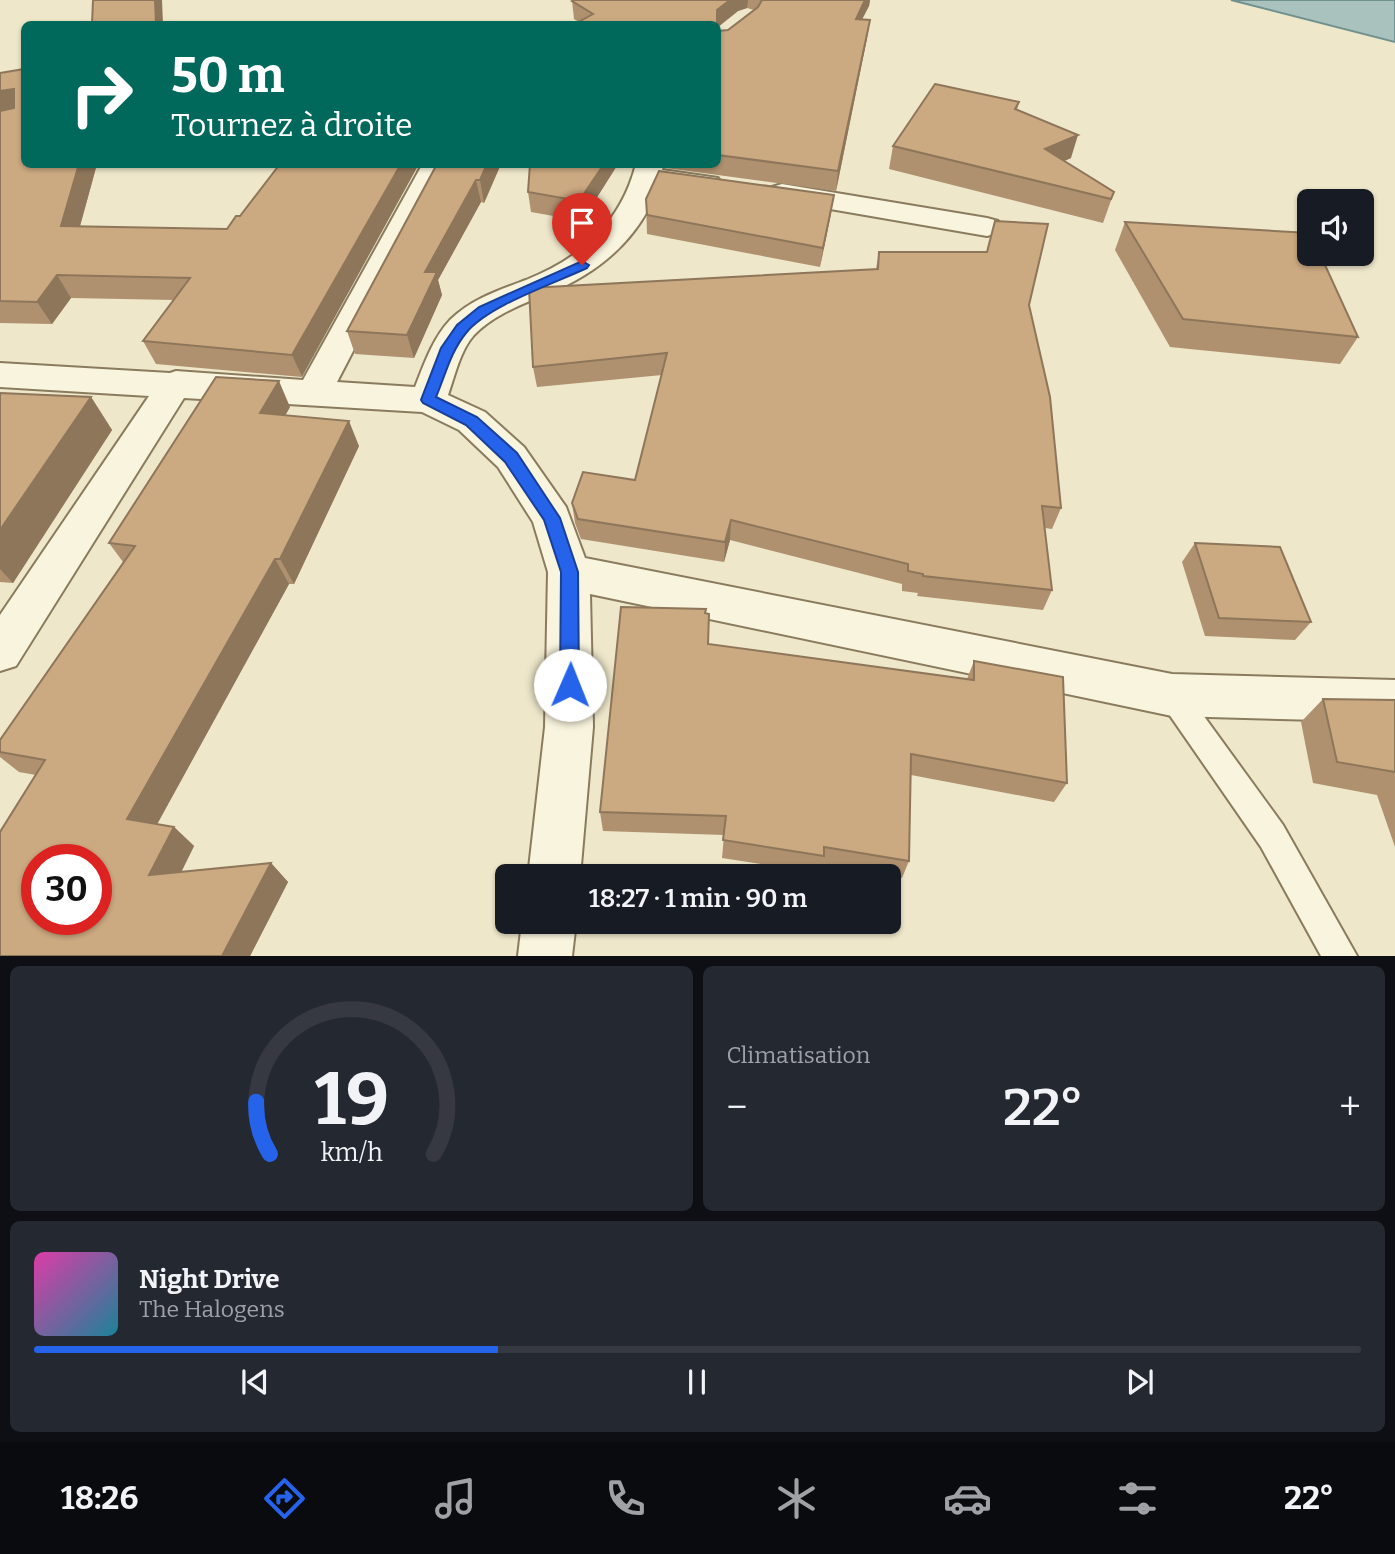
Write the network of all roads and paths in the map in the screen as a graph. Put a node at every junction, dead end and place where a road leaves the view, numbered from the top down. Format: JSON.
{"nodes":[{"id":1,"x":434,"y":168,"type":"edge"},
{"id":2,"x":649,"y":171,"type":"edge"},
{"id":3,"x":987,"y":227,"type":"dead end"},
{"id":4,"x":0,"y":374,"type":"edge"},
{"id":5,"x":176,"y":383,"type":"junction"},
{"id":6,"x":314,"y":393,"type":"junction"},
{"id":7,"x":428,"y":400,"type":"junction"},
{"id":8,"x":569,"y":572,"type":"junction"},
{"id":9,"x":0,"y":652,"type":"edge"},
{"id":10,"x":1172,"y":695,"type":"junction"},
{"id":11,"x":1395,"y":701,"type":"edge"},
{"id":12,"x":555,"y":864,"type":"edge"},
{"id":13,"x":548,"y":934,"type":"edge"},
{"id":14,"x":545,"y":956,"type":"edge"},
{"id":15,"x":1340,"y":956,"type":"edge"}],
"edges":[{"from":1,"to":6,"type":"street"},
{"from":2,"to":3,"type":"street"},
{"from":2,"to":7,"type":"street"},
{"from":4,"to":5,"type":"street"},
{"from":5,"to":6,"type":"street"},
{"from":5,"to":9,"type":"street"},
{"from":6,"to":7,"type":"street"},
{"from":7,"to":8,"type":"street"},
{"from":8,"to":10,"type":"street"},
{"from":8,"to":12,"type":"street"},
{"from":10,"to":11,"type":"street"},
{"from":10,"to":15,"type":"lane"},
{"from":13,"to":14,"type":"street"}]}
